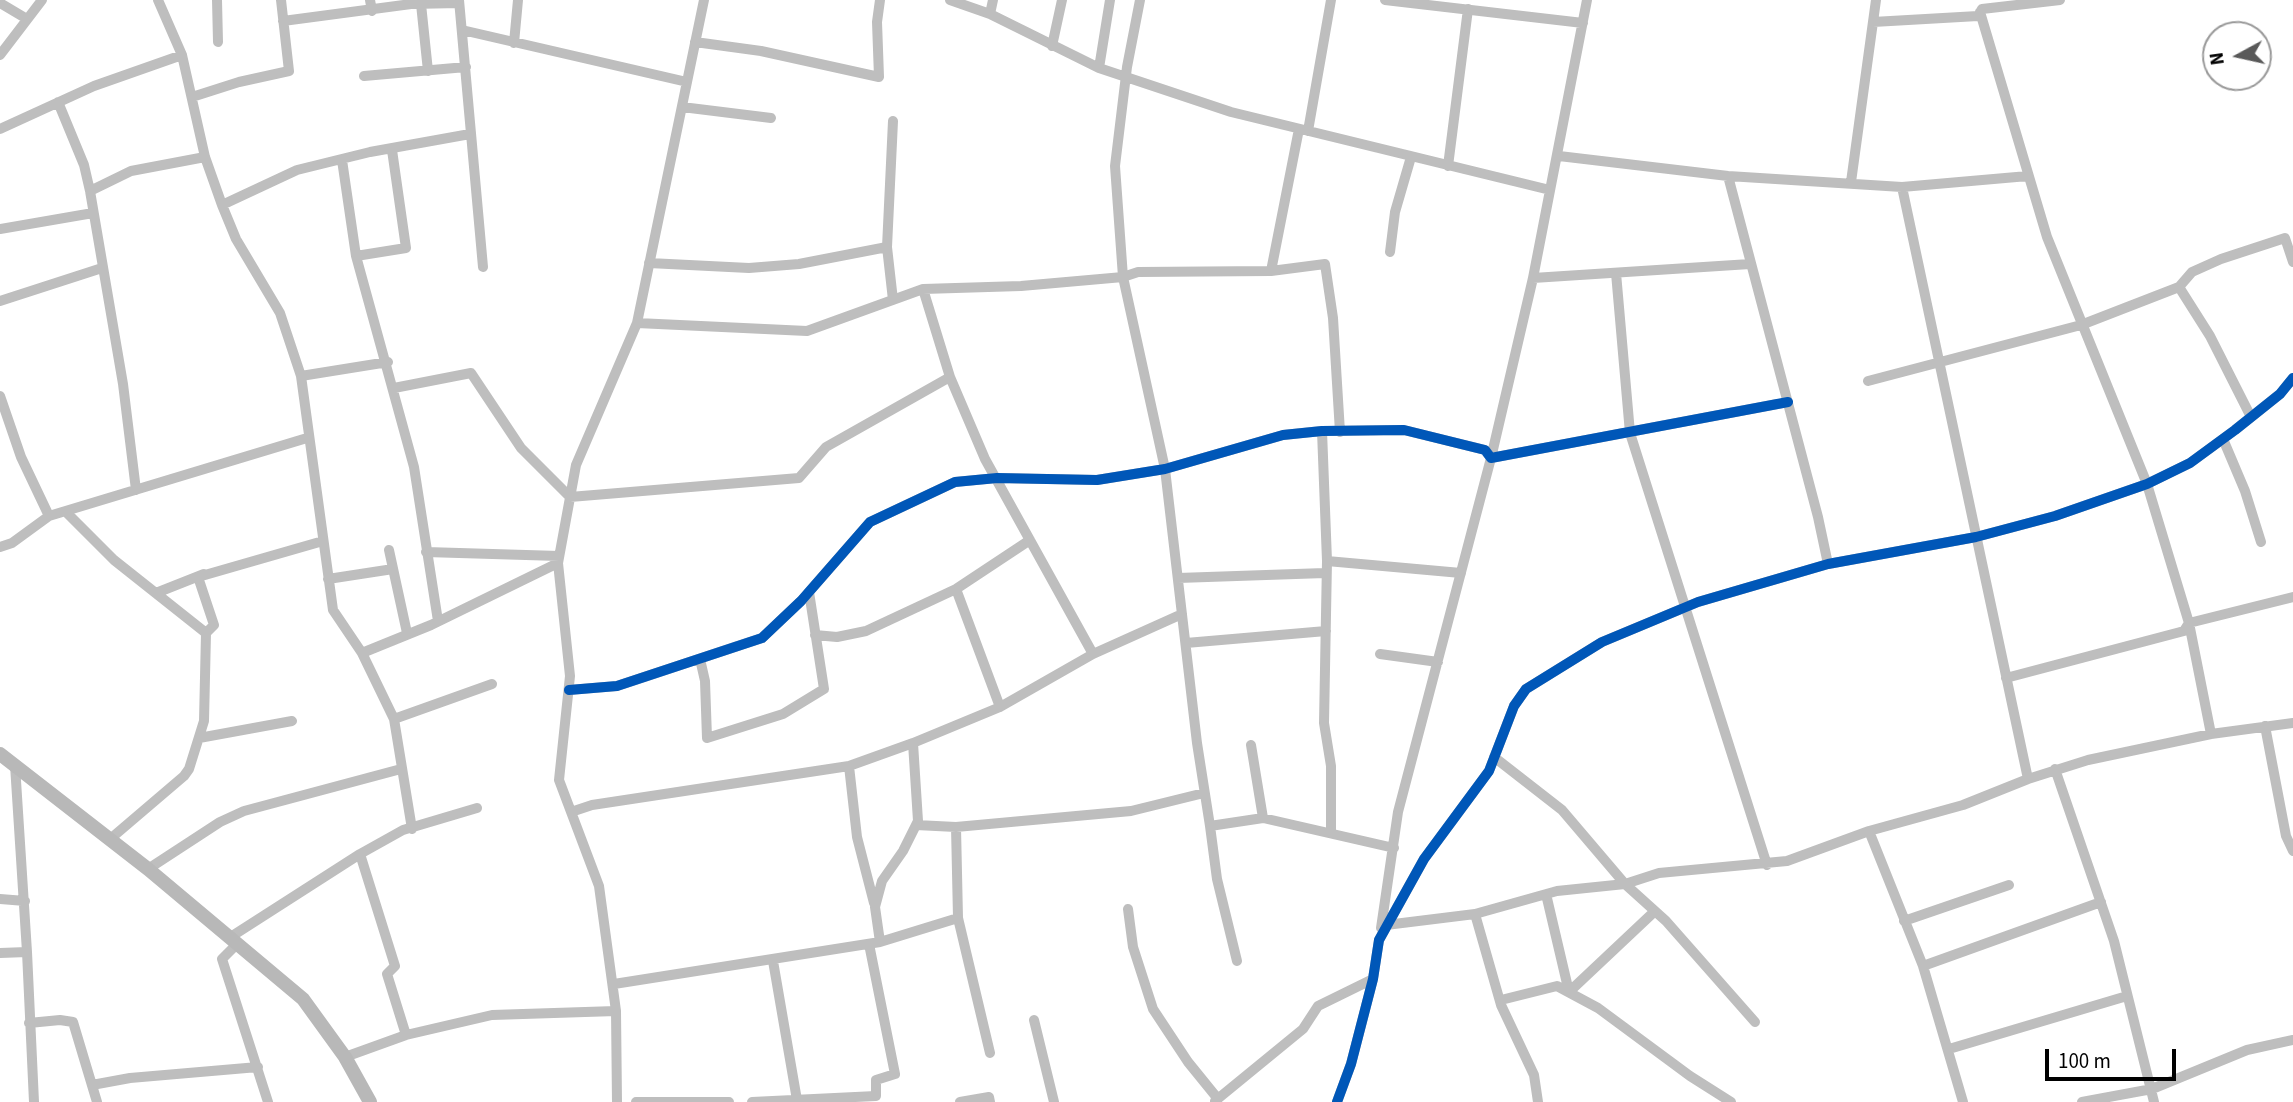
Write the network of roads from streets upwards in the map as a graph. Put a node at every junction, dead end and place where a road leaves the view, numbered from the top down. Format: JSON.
{"nodes":[{"id":1,"x":29,"y":0,"type":"edge"},
{"id":2,"x":42,"y":0,"type":"edge"},
{"id":3,"x":158,"y":0,"type":"edge"},
{"id":4,"x":216,"y":0,"type":"edge"},
{"id":5,"x":281,"y":0,"type":"edge"},
{"id":6,"x":518,"y":0,"type":"edge"},
{"id":7,"x":704,"y":0,"type":"edge"},
{"id":8,"x":880,"y":0,"type":"edge"},
{"id":9,"x":950,"y":0,"type":"edge"},
{"id":10,"x":993,"y":0,"type":"edge"},
{"id":11,"x":1062,"y":0,"type":"edge"},
{"id":12,"x":1110,"y":0,"type":"edge"},
{"id":13,"x":1140,"y":0,"type":"edge"},
{"id":14,"x":1331,"y":0,"type":"edge"},
{"id":15,"x":1385,"y":0,"type":"edge"},
{"id":16,"x":1587,"y":0,"type":"edge"},
{"id":17,"x":1876,"y":0,"type":"edge"},
{"id":18,"x":2060,"y":0,"type":"edge"},
{"id":19,"x":459,"y":2,"type":"edge"},
{"id":20,"x":0,"y":3,"type":"edge"},
{"id":21,"x":2016,"y":3,"type":"edge"},
{"id":22,"x":421,"y":4,"type":"junction"},
{"id":23,"x":371,"y":5,"type":"edge"},
{"id":24,"x":1468,"y":9,"type":"junction"},
{"id":25,"x":1980,"y":12,"type":"junction"},
{"id":26,"x":990,"y":14,"type":"junction"},
{"id":27,"x":28,"y":17,"type":"junction"},
{"id":28,"x":283,"y":21,"type":"junction"},
{"id":29,"x":1873,"y":22,"type":"junction"},
{"id":30,"x":1583,"y":23,"type":"junction"},
{"id":31,"x":462,"y":30,"type":"junction"},
{"id":32,"x":218,"y":42,"type":"dead end"},
{"id":33,"x":695,"y":42,"type":"junction"},
{"id":34,"x":514,"y":43,"type":"junction"},
{"id":35,"x":1052,"y":46,"type":"junction"},
{"id":36,"x":0,"y":55,"type":"edge"},
{"id":37,"x":182,"y":55,"type":"junction"},
{"id":38,"x":466,"y":67,"type":"junction"},
{"id":39,"x":1099,"y":68,"type":"junction"},
{"id":40,"x":428,"y":71,"type":"junction"},
{"id":41,"x":364,"y":76,"type":"dead end"},
{"id":42,"x":1126,"y":78,"type":"junction"},
{"id":43,"x":687,"y":82,"type":"junction"},
{"id":44,"x":191,"y":97,"type":"junction"},
{"id":45,"x":58,"y":102,"type":"junction"},
{"id":46,"x":682,"y":107,"type":"junction"},
{"id":47,"x":771,"y":118,"type":"dead end"},
{"id":48,"x":893,"y":121,"type":"dead end"},
{"id":49,"x":0,"y":128,"type":"edge"},
{"id":50,"x":1304,"y":130,"type":"junction"},
{"id":51,"x":470,"y":134,"type":"junction"},
{"id":52,"x":392,"y":150,"type":"junction"},
{"id":53,"x":1559,"y":156,"type":"junction"},
{"id":54,"x":205,"y":157,"type":"junction"},
{"id":55,"x":1411,"y":157,"type":"junction"},
{"id":56,"x":342,"y":160,"type":"junction"},
{"id":57,"x":1448,"y":166,"type":"junction"},
{"id":58,"x":1728,"y":176,"type":"junction"},
{"id":59,"x":2028,"y":176,"type":"junction"},
{"id":60,"x":1851,"y":182,"type":"junction"},
{"id":61,"x":1902,"y":187,"type":"junction"},
{"id":62,"x":1550,"y":190,"type":"junction"},
{"id":63,"x":90,"y":191,"type":"junction"},
{"id":64,"x":222,"y":205,"type":"junction"},
{"id":65,"x":93,"y":213,"type":"junction"},
{"id":66,"x":0,"y":229,"type":"edge"},
{"id":67,"x":887,"y":247,"type":"junction"},
{"id":68,"x":1390,"y":252,"type":"dead end"},
{"id":69,"x":356,"y":256,"type":"junction"},
{"id":70,"x":2293,"y":262,"type":"edge"},
{"id":71,"x":649,"y":263,"type":"junction"},
{"id":72,"x":1750,"y":264,"type":"junction"},
{"id":73,"x":483,"y":267,"type":"dead end"},
{"id":74,"x":102,"y":268,"type":"junction"},
{"id":75,"x":1271,"y":271,"type":"junction"},
{"id":76,"x":1616,"y":273,"type":"junction"},
{"id":77,"x":1123,"y":277,"type":"junction"},
{"id":78,"x":1533,"y":278,"type":"junction"},
{"id":79,"x":2179,"y":286,"type":"junction"},
{"id":80,"x":923,"y":289,"type":"junction"},
{"id":81,"x":893,"y":300,"type":"junction"},
{"id":82,"x":0,"y":301,"type":"edge"},
{"id":83,"x":637,"y":323,"type":"junction"},
{"id":84,"x":2081,"y":325,"type":"junction"},
{"id":85,"x":388,"y":362,"type":"junction"},
{"id":86,"x":1940,"y":363,"type":"junction"},
{"id":87,"x":300,"y":376,"type":"junction"},
{"id":88,"x":950,"y":377,"type":"junction"},
{"id":89,"x":2293,"y":378,"type":"edge"},
{"id":90,"x":1868,"y":381,"type":"dead end"},
{"id":91,"x":394,"y":388,"type":"junction"},
{"id":92,"x":0,"y":397,"type":"edge"},
{"id":93,"x":1788,"y":402,"type":"junction"},
{"id":94,"x":2252,"y":417,"type":"junction"},
{"id":95,"x":1322,"y":430,"type":"junction"},
{"id":96,"x":1340,"y":432,"type":"junction"},
{"id":97,"x":1630,"y":433,"type":"junction"},
{"id":98,"x":307,"y":438,"type":"junction"},
{"id":99,"x":2223,"y":439,"type":"junction"},
{"id":100,"x":1491,"y":458,"type":"junction"},
{"id":101,"x":1165,"y":469,"type":"junction"},
{"id":102,"x":997,"y":478,"type":"junction"},
{"id":103,"x":2147,"y":484,"type":"junction"},
{"id":104,"x":136,"y":490,"type":"junction"},
{"id":105,"x":570,"y":497,"type":"junction"},
{"id":106,"x":66,"y":512,"type":"junction"},
{"id":107,"x":49,"y":516,"type":"junction"},
{"id":108,"x":1976,"y":537,"type":"junction"},
{"id":109,"x":1030,"y":540,"type":"junction"},
{"id":110,"x":323,"y":541,"type":"junction"},
{"id":111,"x":2261,"y":542,"type":"dead end"},
{"id":112,"x":0,"y":547,"type":"edge"},
{"id":113,"x":389,"y":550,"type":"dead end"},
{"id":114,"x":426,"y":552,"type":"junction"},
{"id":115,"x":559,"y":559,"type":"junction"},
{"id":116,"x":1327,"y":561,"type":"junction"},
{"id":117,"x":1828,"y":564,"type":"junction"},
{"id":118,"x":393,"y":569,"type":"junction"},
{"id":119,"x":1325,"y":573,"type":"junction"},
{"id":120,"x":1461,"y":573,"type":"junction"},
{"id":121,"x":198,"y":577,"type":"junction"},
{"id":122,"x":1178,"y":578,"type":"junction"},
{"id":123,"x":328,"y":579,"type":"junction"},
{"id":124,"x":956,"y":589,"type":"junction"},
{"id":125,"x":809,"y":592,"type":"junction"},
{"id":126,"x":156,"y":593,"type":"junction"},
{"id":127,"x":2293,"y":597,"type":"edge"},
{"id":128,"x":1686,"y":607,"type":"junction"},
{"id":129,"x":1182,"y":614,"type":"junction"},
{"id":130,"x":438,"y":621,"type":"junction"},
{"id":131,"x":2189,"y":623,"type":"junction"},
{"id":132,"x":1326,"y":631,"type":"junction"},
{"id":133,"x":206,"y":633,"type":"junction"},
{"id":134,"x":407,"y":633,"type":"junction"},
{"id":135,"x":815,"y":635,"type":"junction"},
{"id":136,"x":1186,"y":643,"type":"junction"},
{"id":137,"x":362,"y":653,"type":"junction"},
{"id":138,"x":1093,"y":654,"type":"junction"},
{"id":139,"x":1380,"y":654,"type":"dead end"},
{"id":140,"x":700,"y":659,"type":"junction"},
{"id":141,"x":1438,"y":662,"type":"junction"},
{"id":142,"x":2006,"y":678,"type":"junction"},
{"id":143,"x":492,"y":684,"type":"dead end"},
{"id":144,"x":569,"y":690,"type":"junction"},
{"id":145,"x":1000,"y":707,"type":"junction"},
{"id":146,"x":394,"y":719,"type":"junction"},
{"id":147,"x":292,"y":721,"type":"dead end"},
{"id":148,"x":2293,"y":723,"type":"edge"},
{"id":149,"x":2265,"y":726,"type":"junction"},
{"id":150,"x":2211,"y":734,"type":"junction"},
{"id":151,"x":199,"y":738,"type":"junction"},
{"id":152,"x":913,"y":743,"type":"junction"},
{"id":153,"x":1251,"y":745,"type":"dead end"},
{"id":154,"x":0,"y":754,"type":"edge"},
{"id":155,"x":1494,"y":757,"type":"junction"},
{"id":156,"x":15,"y":765,"type":"junction"},
{"id":157,"x":849,"y":766,"type":"junction"},
{"id":158,"x":401,"y":769,"type":"junction"},
{"id":159,"x":2055,"y":769,"type":"junction"},
{"id":160,"x":2028,"y":779,"type":"junction"},
{"id":161,"x":1204,"y":793,"type":"junction"},
{"id":162,"x":477,"y":808,"type":"dead end"},
{"id":163,"x":571,"y":812,"type":"junction"},
{"id":164,"x":1264,"y":818,"type":"junction"},
{"id":165,"x":916,"y":825,"type":"junction"},
{"id":166,"x":1210,"y":826,"type":"junction"},
{"id":167,"x":956,"y":827,"type":"junction"},
{"id":168,"x":412,"y":830,"type":"junction"},
{"id":169,"x":1869,"y":831,"type":"junction"},
{"id":170,"x":1331,"y":832,"type":"junction"},
{"id":171,"x":109,"y":839,"type":"junction"},
{"id":172,"x":1394,"y":848,"type":"junction"},
{"id":173,"x":2293,"y":851,"type":"edge"},
{"id":174,"x":360,"y":854,"type":"junction"},
{"id":175,"x":1767,"y":865,"type":"junction"},
{"id":176,"x":148,"y":869,"type":"junction"},
{"id":177,"x":1625,"y":884,"type":"junction"},
{"id":178,"x":2009,"y":885,"type":"dead end"},
{"id":179,"x":1546,"y":894,"type":"junction"},
{"id":180,"x":0,"y":900,"type":"edge"},
{"id":181,"x":25,"y":901,"type":"junction"},
{"id":182,"x":2101,"y":902,"type":"junction"},
{"id":183,"x":875,"y":906,"type":"junction"},
{"id":184,"x":1128,"y":909,"type":"dead end"},
{"id":185,"x":1655,"y":911,"type":"junction"},
{"id":186,"x":1475,"y":914,"type":"junction"},
{"id":187,"x":958,"y":918,"type":"junction"},
{"id":188,"x":1904,"y":921,"type":"junction"},
{"id":189,"x":1387,"y":925,"type":"junction"},
{"id":190,"x":1379,"y":940,"type":"junction"},
{"id":191,"x":233,"y":942,"type":"junction"},
{"id":192,"x":880,"y":942,"type":"junction"},
{"id":193,"x":869,"y":944,"type":"junction"},
{"id":194,"x":27,"y":952,"type":"junction"},
{"id":195,"x":0,"y":953,"type":"edge"},
{"id":196,"x":773,"y":961,"type":"junction"},
{"id":197,"x":1237,"y":961,"type":"dead end"},
{"id":198,"x":1923,"y":966,"type":"junction"},
{"id":199,"x":1373,"y":979,"type":"junction"},
{"id":200,"x":614,"y":984,"type":"junction"},
{"id":201,"x":1569,"y":992,"type":"junction"},
{"id":202,"x":2127,"y":996,"type":"junction"},
{"id":203,"x":1501,"y":1000,"type":"junction"},
{"id":204,"x":616,"y":1011,"type":"junction"},
{"id":205,"x":1034,"y":1020,"type":"dead end"},
{"id":206,"x":1755,"y":1022,"type":"dead end"},
{"id":207,"x":29,"y":1023,"type":"junction"},
{"id":208,"x":406,"y":1035,"type":"junction"},
{"id":209,"x":2293,"y":1040,"type":"edge"},
{"id":210,"x":1949,"y":1049,"type":"junction"},
{"id":211,"x":990,"y":1053,"type":"dead end"},
{"id":212,"x":345,"y":1057,"type":"junction"},
{"id":213,"x":258,"y":1067,"type":"junction"},
{"id":214,"x":92,"y":1085,"type":"junction"},
{"id":215,"x":2152,"y":1089,"type":"junction"},
{"id":216,"x":1339,"y":1098,"type":"edge"},
{"id":217,"x":797,"y":1100,"type":"edge"},
{"id":218,"x":848,"y":1100,"type":"edge"},
{"id":219,"x":1216,"y":1100,"type":"edge"},
{"id":220,"x":34,"y":1102,"type":"edge"},
{"id":221,"x":97,"y":1102,"type":"edge"},
{"id":222,"x":268,"y":1102,"type":"edge"},
{"id":223,"x":368,"y":1102,"type":"edge"},
{"id":224,"x":617,"y":1102,"type":"edge"},
{"id":225,"x":636,"y":1102,"type":"edge"},
{"id":226,"x":729,"y":1102,"type":"edge"},
{"id":227,"x":752,"y":1102,"type":"edge"},
{"id":228,"x":960,"y":1102,"type":"edge"},
{"id":229,"x":990,"y":1102,"type":"edge"},
{"id":230,"x":1054,"y":1102,"type":"edge"},
{"id":231,"x":1352,"y":1102,"type":"edge"},
{"id":232,"x":1538,"y":1102,"type":"edge"},
{"id":233,"x":1731,"y":1102,"type":"edge"},
{"id":234,"x":1962,"y":1102,"type":"edge"},
{"id":235,"x":2082,"y":1102,"type":"edge"},
{"id":236,"x":2154,"y":1102,"type":"edge"}],
"edges":[{"from":1,"to":27,"type":"street"},
{"from":2,"to":27,"type":"street"},
{"from":3,"to":37,"type":"street"},
{"from":4,"to":32,"type":"street"},
{"from":5,"to":28,"type":"street"},
{"from":6,"to":34,"type":"street"},
{"from":7,"to":33,"type":"street"},
{"from":8,"to":33,"type":"street"},
{"from":9,"to":26,"type":"street"},
{"from":10,"to":26,"type":"street"},
{"from":11,"to":35,"type":"street"},
{"from":12,"to":39,"type":"street"},
{"from":13,"to":42,"type":"street"},
{"from":14,"to":50,"type":"street"},
{"from":15,"to":24,"type":"street"},
{"from":16,"to":30,"type":"street"},
{"from":17,"to":29,"type":"street"},
{"from":18,"to":21,"type":"street"},
{"from":19,"to":22,"type":"street"},
{"from":19,"to":31,"type":"street"},
{"from":20,"to":27,"type":"street"},
{"from":21,"to":25,"type":"street"},
{"from":22,"to":23,"type":"street"},
{"from":22,"to":40,"type":"street"},
{"from":23,"to":28,"type":"street"},
{"from":24,"to":30,"type":"street"},
{"from":24,"to":57,"type":"street"},
{"from":25,"to":29,"type":"street"},
{"from":25,"to":59,"type":"street"},
{"from":26,"to":35,"type":"street"},
{"from":27,"to":36,"type":"street"},
{"from":28,"to":44,"type":"street"},
{"from":29,"to":60,"type":"street"},
{"from":30,"to":53,"type":"street"},
{"from":31,"to":34,"type":"street"},
{"from":31,"to":38,"type":"street"},
{"from":33,"to":43,"type":"street"},
{"from":34,"to":43,"type":"street"},
{"from":35,"to":39,"type":"street"},
{"from":37,"to":44,"type":"street"},
{"from":37,"to":45,"type":"street"},
{"from":38,"to":40,"type":"street"},
{"from":38,"to":51,"type":"street"},
{"from":39,"to":42,"type":"street"},
{"from":40,"to":41,"type":"street"},
{"from":42,"to":50,"type":"street"},
{"from":42,"to":77,"type":"street"},
{"from":43,"to":46,"type":"street"},
{"from":44,"to":54,"type":"street"},
{"from":45,"to":49,"type":"street"},
{"from":45,"to":63,"type":"street"},
{"from":46,"to":47,"type":"street"},
{"from":46,"to":71,"type":"street"},
{"from":48,"to":67,"type":"street"},
{"from":50,"to":55,"type":"street"},
{"from":50,"to":75,"type":"street"},
{"from":51,"to":52,"type":"street"},
{"from":51,"to":73,"type":"street"},
{"from":52,"to":56,"type":"street"},
{"from":52,"to":69,"type":"street"},
{"from":53,"to":58,"type":"street"},
{"from":53,"to":62,"type":"street"},
{"from":54,"to":63,"type":"street"},
{"from":54,"to":64,"type":"street"},
{"from":55,"to":57,"type":"street"},
{"from":55,"to":68,"type":"street"},
{"from":56,"to":64,"type":"street"},
{"from":56,"to":69,"type":"street"},
{"from":57,"to":62,"type":"street"},
{"from":58,"to":60,"type":"street"},
{"from":58,"to":72,"type":"street"},
{"from":59,"to":61,"type":"street"},
{"from":59,"to":84,"type":"street"},
{"from":60,"to":61,"type":"street"},
{"from":61,"to":86,"type":"street"},
{"from":62,"to":78,"type":"street"},
{"from":63,"to":65,"type":"street"},
{"from":64,"to":87,"type":"street"},
{"from":65,"to":66,"type":"street"},
{"from":65,"to":74,"type":"street"},
{"from":67,"to":71,"type":"street"},
{"from":67,"to":81,"type":"street"},
{"from":69,"to":85,"type":"street"},
{"from":70,"to":79,"type":"street"},
{"from":71,"to":83,"type":"street"},
{"from":72,"to":76,"type":"street"},
{"from":72,"to":93,"type":"street"},
{"from":74,"to":82,"type":"street"},
{"from":74,"to":104,"type":"street"},
{"from":75,"to":77,"type":"street"},
{"from":75,"to":96,"type":"street"},
{"from":76,"to":78,"type":"street"},
{"from":76,"to":97,"type":"street"},
{"from":77,"to":80,"type":"street"},
{"from":77,"to":101,"type":"street"},
{"from":78,"to":100,"type":"street"},
{"from":79,"to":84,"type":"street"},
{"from":79,"to":94,"type":"street"},
{"from":80,"to":81,"type":"street"},
{"from":80,"to":88,"type":"street"},
{"from":81,"to":83,"type":"street"},
{"from":83,"to":105,"type":"street"},
{"from":84,"to":86,"type":"street"},
{"from":84,"to":103,"type":"street"},
{"from":85,"to":87,"type":"street"},
{"from":85,"to":91,"type":"street"},
{"from":86,"to":90,"type":"street"},
{"from":86,"to":108,"type":"street"},
{"from":87,"to":98,"type":"street"},
{"from":88,"to":102,"type":"street"},
{"from":88,"to":105,"type":"street"},
{"from":89,"to":94,"type":"street"},
{"from":91,"to":105,"type":"street"},
{"from":91,"to":114,"type":"street"},
{"from":92,"to":107,"type":"street"},
{"from":93,"to":97,"type":"street"},
{"from":93,"to":117,"type":"street"},
{"from":94,"to":99,"type":"street"},
{"from":95,"to":96,"type":"street"},
{"from":95,"to":101,"type":"street"},
{"from":95,"to":116,"type":"street"},
{"from":96,"to":100,"type":"street"},
{"from":97,"to":100,"type":"street"},
{"from":97,"to":128,"type":"street"},
{"from":98,"to":104,"type":"street"},
{"from":98,"to":110,"type":"street"},
{"from":99,"to":103,"type":"street"},
{"from":99,"to":111,"type":"street"},
{"from":100,"to":120,"type":"street"},
{"from":101,"to":102,"type":"street"},
{"from":101,"to":122,"type":"street"},
{"from":102,"to":109,"type":"street"},
{"from":102,"to":125,"type":"street"},
{"from":103,"to":108,"type":"street"},
{"from":103,"to":131,"type":"street"},
{"from":104,"to":106,"type":"street"},
{"from":105,"to":115,"type":"street"},
{"from":106,"to":107,"type":"street"},
{"from":106,"to":126,"type":"street"},
{"from":107,"to":112,"type":"street"},
{"from":108,"to":117,"type":"street"},
{"from":108,"to":142,"type":"street"},
{"from":109,"to":124,"type":"street"},
{"from":109,"to":138,"type":"street"},
{"from":110,"to":121,"type":"street"},
{"from":110,"to":123,"type":"street"},
{"from":113,"to":118,"type":"street"},
{"from":114,"to":115,"type":"street"},
{"from":114,"to":130,"type":"street"},
{"from":115,"to":130,"type":"street"},
{"from":115,"to":144,"type":"street"},
{"from":116,"to":119,"type":"street"},
{"from":116,"to":120,"type":"street"},
{"from":117,"to":128,"type":"street"},
{"from":118,"to":123,"type":"street"},
{"from":118,"to":134,"type":"street"},
{"from":119,"to":122,"type":"street"},
{"from":119,"to":132,"type":"street"},
{"from":120,"to":141,"type":"street"},
{"from":121,"to":126,"type":"street"},
{"from":121,"to":133,"type":"street"},
{"from":122,"to":129,"type":"street"},
{"from":123,"to":137,"type":"street"},
{"from":124,"to":135,"type":"street"},
{"from":124,"to":145,"type":"street"},
{"from":125,"to":135,"type":"street"},
{"from":125,"to":140,"type":"street"},
{"from":126,"to":133,"type":"street"},
{"from":127,"to":131,"type":"street"},
{"from":128,"to":155,"type":"street"},
{"from":128,"to":175,"type":"street"},
{"from":129,"to":136,"type":"street"},
{"from":129,"to":138,"type":"street"},
{"from":130,"to":134,"type":"street"},
{"from":131,"to":142,"type":"street"},
{"from":131,"to":150,"type":"street"},
{"from":132,"to":136,"type":"street"},
{"from":132,"to":170,"type":"street"},
{"from":133,"to":151,"type":"street"},
{"from":134,"to":137,"type":"street"},
{"from":135,"to":140,"type":"street"},
{"from":136,"to":161,"type":"street"},
{"from":137,"to":146,"type":"street"},
{"from":138,"to":145,"type":"street"},
{"from":139,"to":141,"type":"street"},
{"from":140,"to":144,"type":"street"},
{"from":141,"to":172,"type":"street"},
{"from":142,"to":160,"type":"street"},
{"from":143,"to":146,"type":"street"},
{"from":144,"to":163,"type":"street"},
{"from":145,"to":152,"type":"street"},
{"from":146,"to":158,"type":"street"},
{"from":147,"to":151,"type":"street"},
{"from":148,"to":149,"type":"street"},
{"from":149,"to":150,"type":"street"},
{"from":149,"to":173,"type":"street"},
{"from":150,"to":159,"type":"street"},
{"from":151,"to":171,"type":"street"},
{"from":152,"to":157,"type":"street"},
{"from":152,"to":165,"type":"street"},
{"from":153,"to":164,"type":"street"},
{"from":154,"to":156,"type":"street"},
{"from":155,"to":177,"type":"street"},
{"from":155,"to":189,"type":"street"},
{"from":156,"to":171,"type":"street"},
{"from":156,"to":181,"type":"street"},
{"from":157,"to":163,"type":"street"},
{"from":157,"to":183,"type":"street"},
{"from":158,"to":168,"type":"street"},
{"from":158,"to":176,"type":"street"},
{"from":159,"to":160,"type":"street"},
{"from":159,"to":182,"type":"street"},
{"from":160,"to":169,"type":"street"},
{"from":161,"to":166,"type":"street"},
{"from":161,"to":167,"type":"street"},
{"from":162,"to":168,"type":"street"},
{"from":163,"to":200,"type":"street"},
{"from":164,"to":166,"type":"street"},
{"from":164,"to":170,"type":"street"},
{"from":165,"to":167,"type":"street"},
{"from":165,"to":183,"type":"street"},
{"from":166,"to":197,"type":"street"},
{"from":167,"to":187,"type":"street"},
{"from":168,"to":174,"type":"street"},
{"from":169,"to":175,"type":"street"},
{"from":169,"to":188,"type":"street"},
{"from":170,"to":172,"type":"street"},
{"from":171,"to":176,"type":"street"},
{"from":172,"to":190,"type":"street"},
{"from":174,"to":191,"type":"street"},
{"from":174,"to":208,"type":"street"},
{"from":175,"to":177,"type":"street"},
{"from":176,"to":191,"type":"street"},
{"from":177,"to":179,"type":"street"},
{"from":177,"to":185,"type":"street"},
{"from":178,"to":188,"type":"street"},
{"from":179,"to":186,"type":"street"},
{"from":179,"to":201,"type":"street"},
{"from":180,"to":181,"type":"street"},
{"from":181,"to":194,"type":"street"},
{"from":182,"to":198,"type":"street"},
{"from":182,"to":202,"type":"street"},
{"from":183,"to":192,"type":"street"},
{"from":184,"to":219,"type":"street"},
{"from":185,"to":201,"type":"street"},
{"from":185,"to":206,"type":"street"},
{"from":186,"to":189,"type":"street"},
{"from":186,"to":203,"type":"street"},
{"from":187,"to":192,"type":"street"},
{"from":187,"to":211,"type":"street"},
{"from":188,"to":198,"type":"street"},
{"from":189,"to":190,"type":"street"},
{"from":190,"to":199,"type":"street"},
{"from":191,"to":212,"type":"street"},
{"from":191,"to":213,"type":"street"},
{"from":192,"to":193,"type":"street"},
{"from":193,"to":196,"type":"street"},
{"from":193,"to":218,"type":"street"},
{"from":194,"to":195,"type":"street"},
{"from":194,"to":207,"type":"street"},
{"from":196,"to":200,"type":"street"},
{"from":196,"to":217,"type":"street"},
{"from":198,"to":210,"type":"street"},
{"from":199,"to":216,"type":"street"},
{"from":199,"to":219,"type":"street"},
{"from":200,"to":204,"type":"street"},
{"from":201,"to":203,"type":"street"},
{"from":201,"to":233,"type":"street"},
{"from":202,"to":210,"type":"street"},
{"from":202,"to":215,"type":"street"},
{"from":203,"to":232,"type":"street"},
{"from":204,"to":208,"type":"street"},
{"from":204,"to":224,"type":"street"},
{"from":205,"to":230,"type":"street"},
{"from":207,"to":214,"type":"street"},
{"from":207,"to":220,"type":"street"},
{"from":208,"to":212,"type":"street"},
{"from":209,"to":215,"type":"street"},
{"from":210,"to":234,"type":"street"},
{"from":212,"to":223,"type":"street"},
{"from":213,"to":214,"type":"street"},
{"from":213,"to":222,"type":"street"},
{"from":214,"to":221,"type":"street"},
{"from":215,"to":235,"type":"street"},
{"from":215,"to":236,"type":"street"},
{"from":216,"to":231,"type":"street"},
{"from":217,"to":218,"type":"street"},
{"from":217,"to":227,"type":"street"},
{"from":225,"to":226,"type":"street"},
{"from":228,"to":229,"type":"street"}]}
